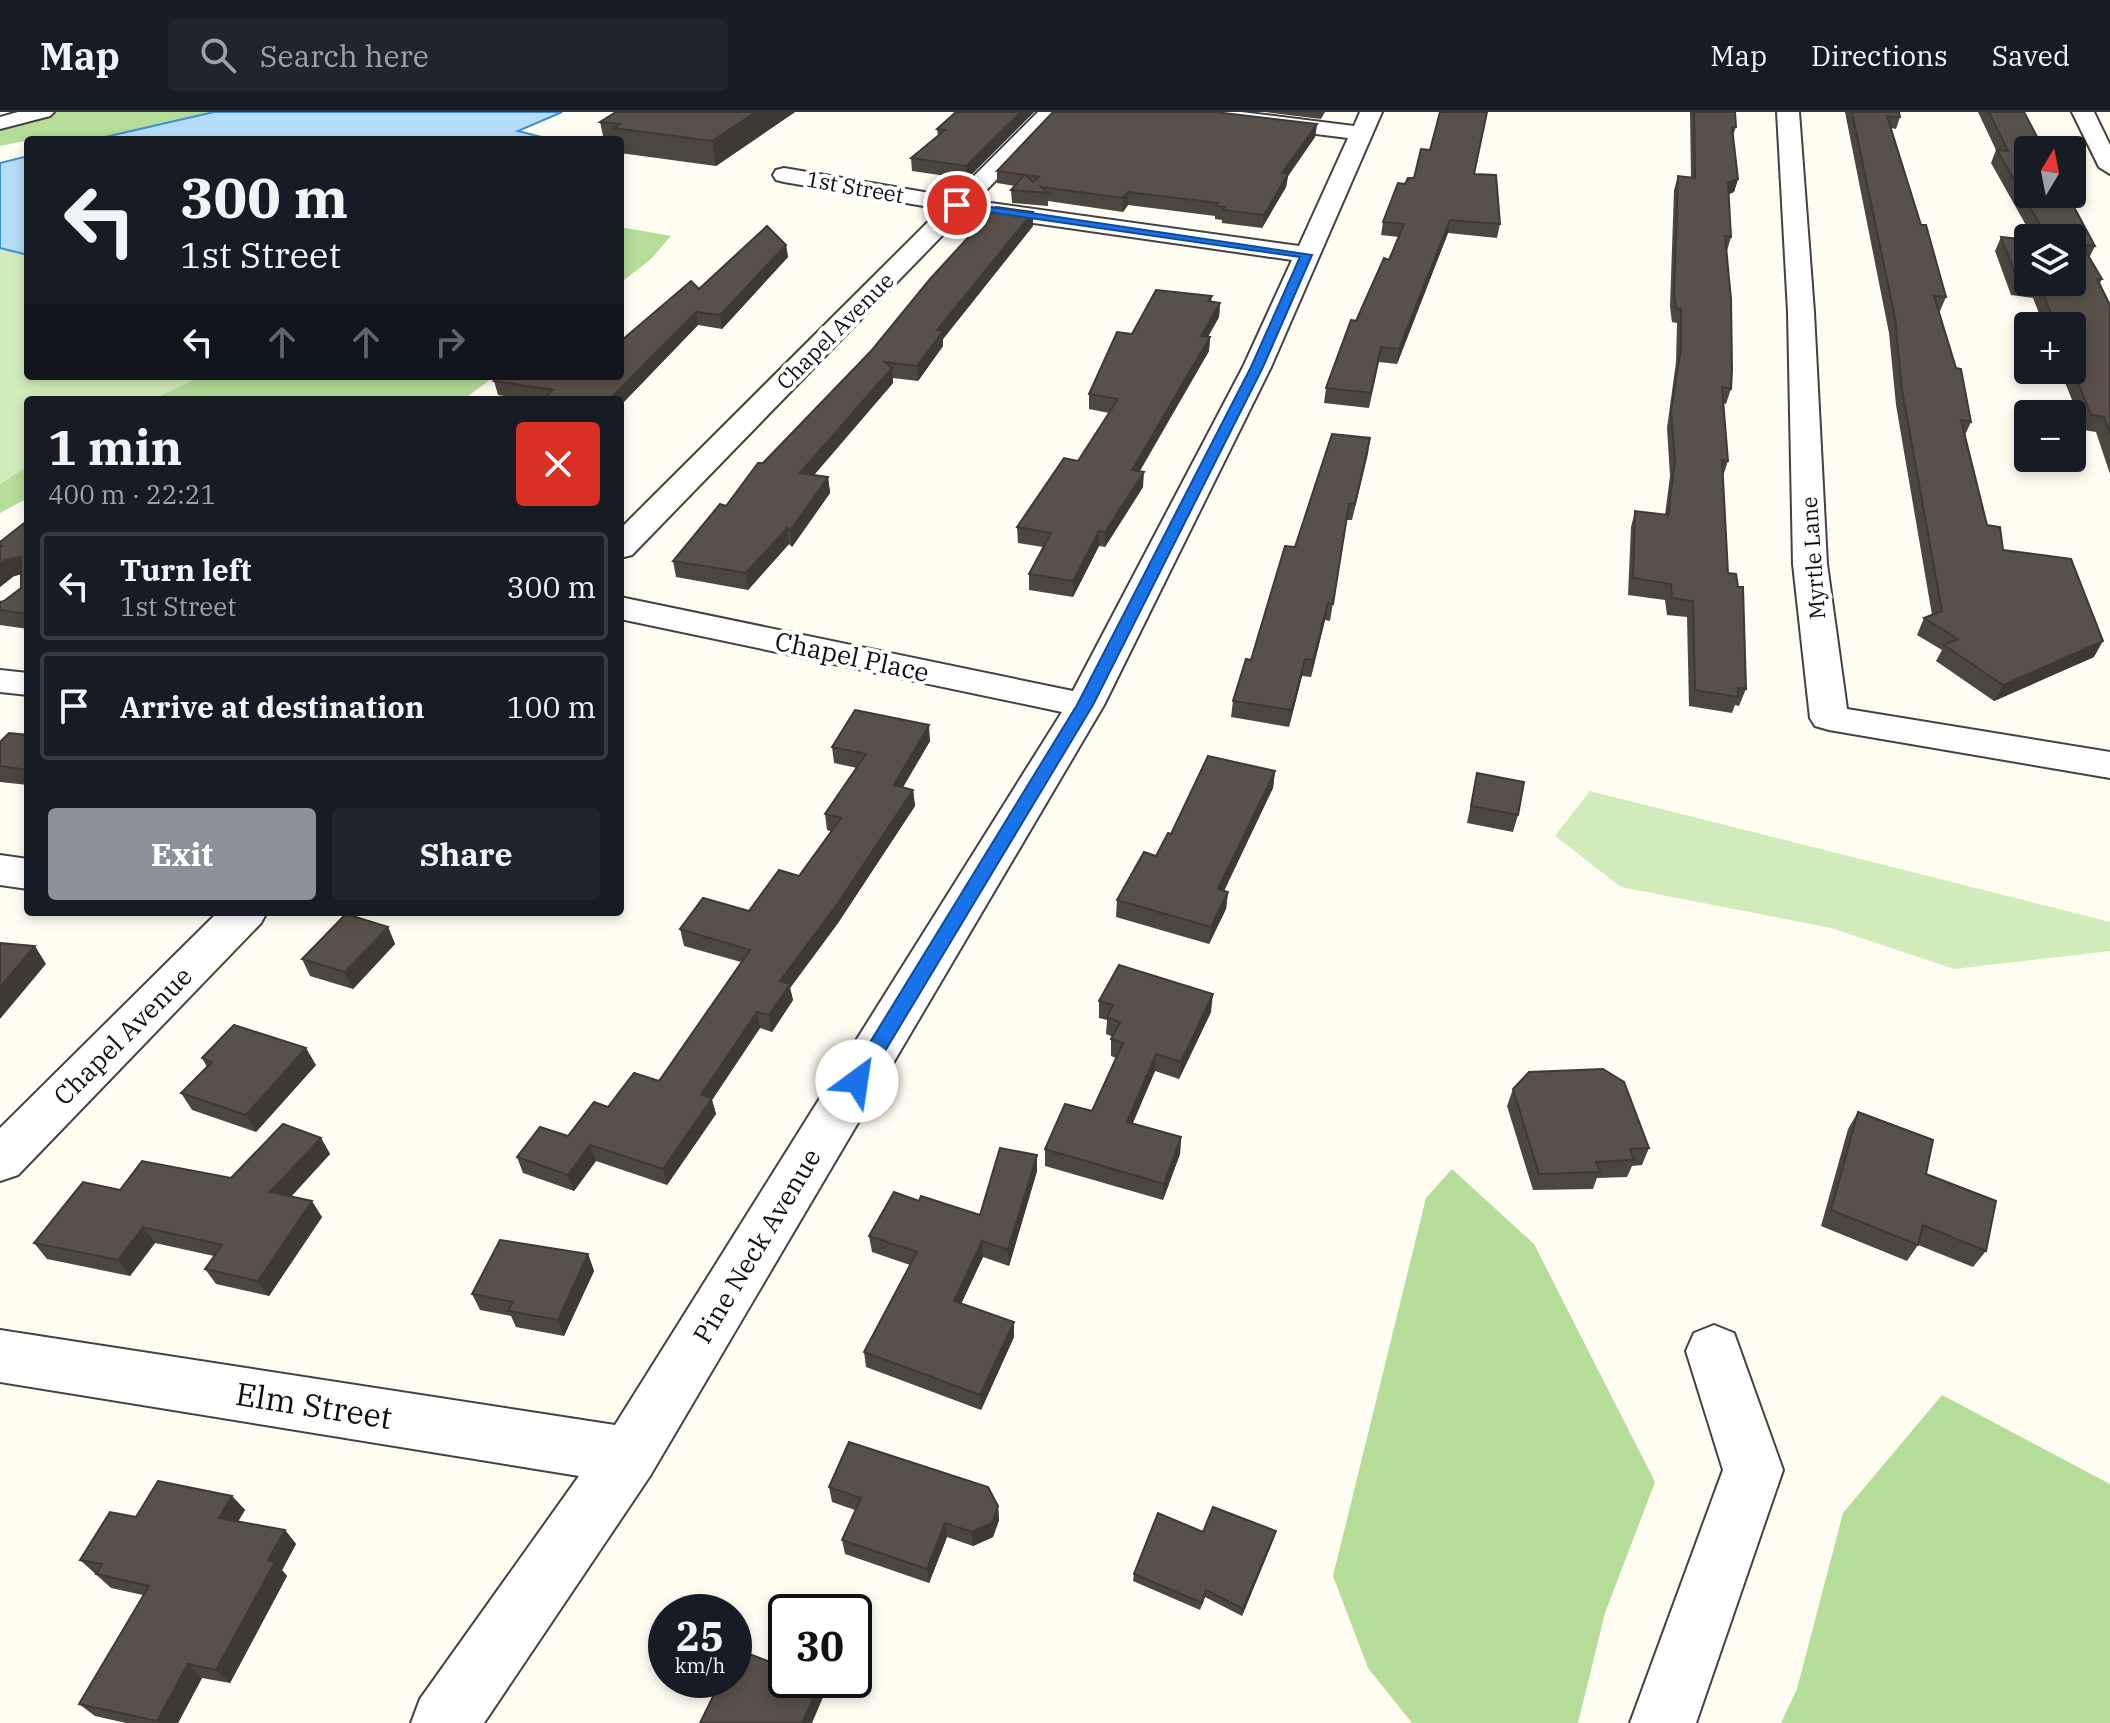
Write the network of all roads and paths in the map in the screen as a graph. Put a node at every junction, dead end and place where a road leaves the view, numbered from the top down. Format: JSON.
{"nodes":[{"id":1,"x":43,"y":112,"type":"edge"},
{"id":2,"x":1050,"y":112,"type":"edge"},
{"id":3,"x":1189,"y":112,"type":"edge"},
{"id":4,"x":1788,"y":112,"type":"edge"},
{"id":5,"x":2083,"y":112,"type":"edge"},
{"id":6,"x":1366,"y":122,"type":"edge"},
{"id":7,"x":0,"y":123,"type":"edge"},
{"id":8,"x":2110,"y":167,"type":"edge"},
{"id":9,"x":784,"y":175,"type":"dead end"},
{"id":10,"x":957,"y":205,"type":"junction"},
{"id":11,"x":1307,"y":255,"type":"junction"},
{"id":12,"x":624,"y":544,"type":"edge"},
{"id":13,"x":624,"y":609,"type":"edge"},
{"id":14,"x":0,"y":681,"type":"edge"},
{"id":15,"x":24,"y":684,"type":"edge"},
{"id":16,"x":1085,"y":705,"type":"junction"},
{"id":17,"x":2110,"y":765,"type":"edge"},
{"id":18,"x":0,"y":870,"type":"edge"},
{"id":19,"x":24,"y":873,"type":"edge"},
{"id":20,"x":241,"y":916,"type":"edge"},
{"id":21,"x":0,"y":1160,"type":"edge"},
{"id":22,"x":1714,"y":1351,"type":"dead end"},
{"id":23,"x":0,"y":1356,"type":"edge"},
{"id":24,"x":629,"y":1456,"type":"junction"},
{"id":25,"x":444,"y":1723,"type":"edge"},
{"id":26,"x":1663,"y":1723,"type":"edge"}],
"edges":[{"from":1,"to":7,"type":"street"},
{"from":2,"to":10,"type":"street","name":"Chapel Avenue"},
{"from":3,"to":6,"type":"street"},
{"from":4,"to":17,"type":"street","name":"Myrtle Lane"},
{"from":5,"to":8,"type":"street"},
{"from":6,"to":11,"type":"street","name":"Pine Neck Avenue"},
{"from":9,"to":10,"type":"street","name":"1st Street"},
{"from":10,"to":11,"type":"street","name":"1st Street"},
{"from":10,"to":12,"type":"street","name":"Chapel Avenue"},
{"from":11,"to":16,"type":"street","name":"Pine Neck Avenue"},
{"from":13,"to":16,"type":"street","name":"Chapel Place"},
{"from":14,"to":15,"type":"street"},
{"from":16,"to":24,"type":"street","name":"Pine Neck Avenue"},
{"from":18,"to":19,"type":"street"},
{"from":20,"to":21,"type":"street","name":"Chapel Avenue"},
{"from":22,"to":26,"type":"street"},
{"from":23,"to":24,"type":"street","name":"Elm Street"},
{"from":24,"to":25,"type":"street","name":"Pine Neck Avenue"}]}
